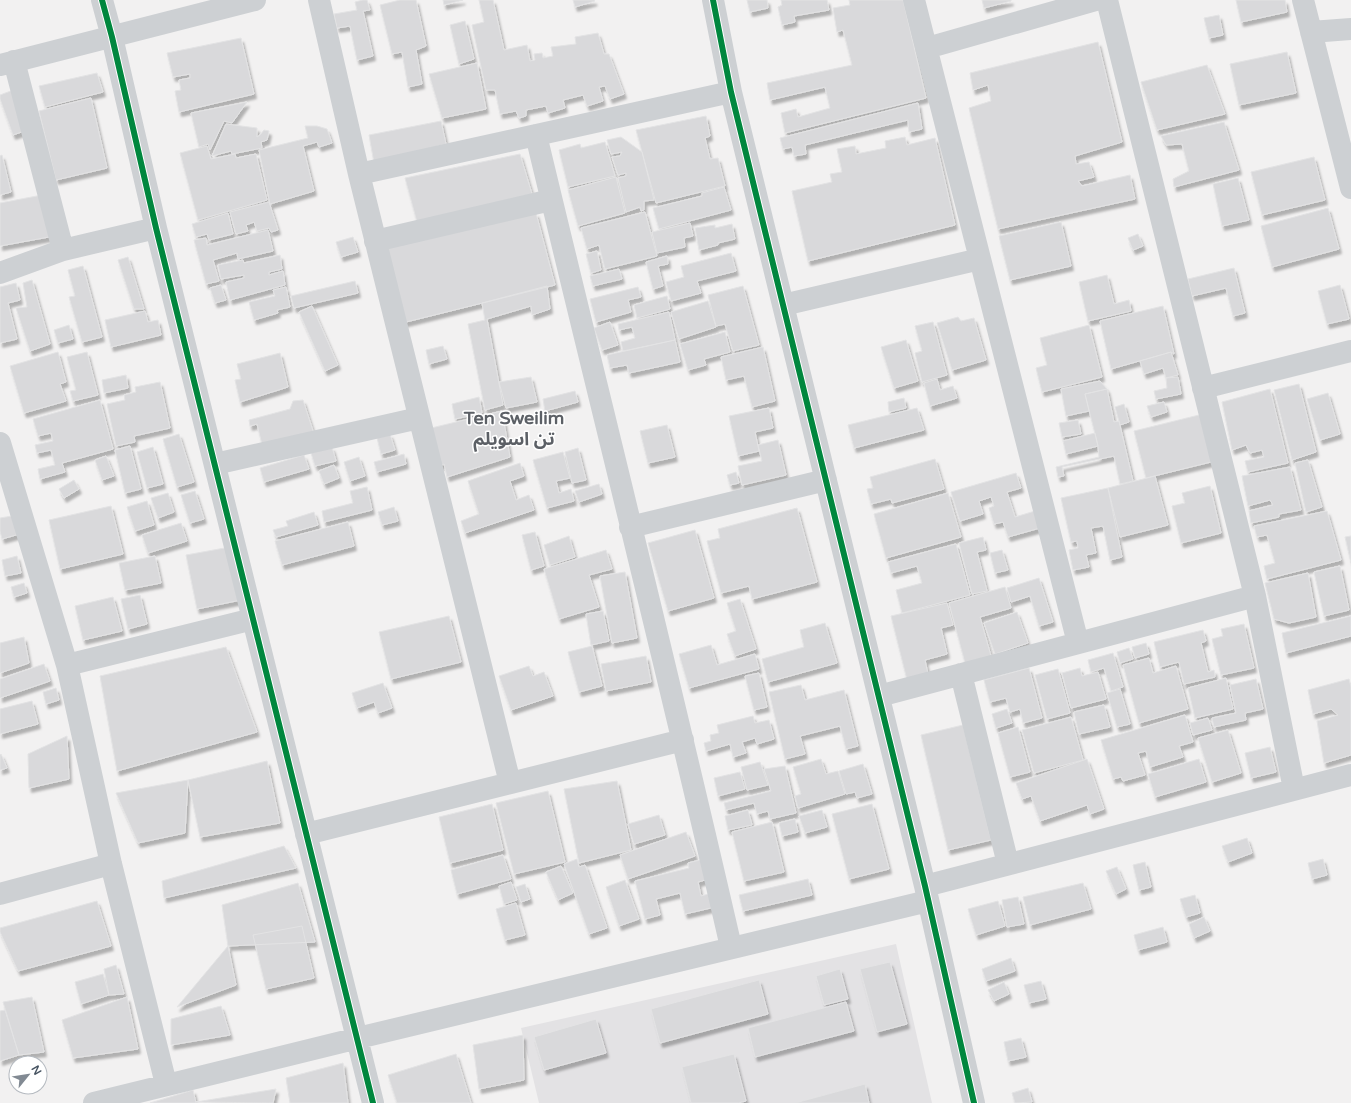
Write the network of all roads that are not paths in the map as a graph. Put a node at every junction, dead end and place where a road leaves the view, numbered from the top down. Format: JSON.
{"nodes":[{"id":1,"x":102,"y":0,"type":"edge"},
{"id":2,"x":255,"y":0,"type":"edge"},
{"id":3,"x":319,"y":0,"type":"edge"},
{"id":4,"x":713,"y":0,"type":"edge"},
{"id":5,"x":914,"y":0,"type":"edge"},
{"id":6,"x":1096,"y":0,"type":"edge"},
{"id":7,"x":1107,"y":0,"type":"edge"},
{"id":8,"x":1303,"y":0,"type":"edge"},
{"id":9,"x":1351,"y":29,"type":"edge"},
{"id":10,"x":1311,"y":32,"type":"junction"},
{"id":11,"x":112,"y":37,"type":"junction"},
{"id":12,"x":926,"y":48,"type":"junction"},
{"id":13,"x":7,"y":63,"type":"edge"},
{"id":14,"x":731,"y":92,"type":"junction"},
{"id":15,"x":536,"y":135,"type":"junction"},
{"id":16,"x":359,"y":174,"type":"junction"},
{"id":17,"x":1351,"y":188,"type":"edge"},
{"id":18,"x":551,"y":200,"type":"junction"},
{"id":19,"x":156,"y":228,"type":"junction"},
{"id":20,"x":375,"y":241,"type":"junction"},
{"id":21,"x":63,"y":250,"type":"junction"},
{"id":22,"x":980,"y":258,"type":"junction"},
{"id":23,"x":0,"y":272,"type":"edge"},
{"id":24,"x":783,"y":305,"type":"junction"},
{"id":25,"x":1351,"y":351,"type":"edge"},
{"id":26,"x":1203,"y":388,"type":"junction"},
{"id":27,"x":419,"y":418,"type":"junction"},
{"id":28,"x":0,"y":442,"type":"edge"},
{"id":29,"x":215,"y":464,"type":"junction"},
{"id":30,"x":826,"y":480,"type":"junction"},
{"id":31,"x":630,"y":527,"type":"junction"},
{"id":32,"x":1255,"y":596,"type":"junction"},
{"id":33,"x":253,"y":619,"type":"junction"},
{"id":34,"x":1078,"y":643,"type":"junction"},
{"id":35,"x":67,"y":665,"type":"junction"},
{"id":36,"x":961,"y":674,"type":"junction"},
{"id":37,"x":879,"y":696,"type":"junction"},
{"id":38,"x":683,"y":740,"type":"junction"},
{"id":39,"x":1351,"y":775,"type":"edge"},
{"id":40,"x":510,"y":783,"type":"junction"},
{"id":41,"x":1294,"y":790,"type":"junction"},
{"id":42,"x":306,"y":834,"type":"junction"},
{"id":43,"x":111,"y":864,"type":"junction"},
{"id":44,"x":1008,"y":864,"type":"junction"},
{"id":45,"x":927,"y":893,"type":"junction"},
{"id":46,"x":0,"y":894,"type":"edge"},
{"id":47,"x":731,"y":947,"type":"junction"},
{"id":48,"x":358,"y":1038,"type":"junction"},
{"id":49,"x":166,"y":1084,"type":"junction"},
{"id":50,"x":94,"y":1103,"type":"edge"},
{"id":51,"x":373,"y":1103,"type":"edge"},
{"id":52,"x":974,"y":1103,"type":"edge"}],
"edges":[{"from":1,"to":11,"type":"street"},
{"from":2,"to":11,"type":"street"},
{"from":3,"to":16,"type":"street"},
{"from":4,"to":14,"type":"street"},
{"from":5,"to":12,"type":"street"},
{"from":6,"to":12,"type":"street"},
{"from":7,"to":26,"type":"street"},
{"from":8,"to":10,"type":"street"},
{"from":9,"to":10,"type":"street"},
{"from":10,"to":17,"type":"street"},
{"from":11,"to":13,"type":"street"},
{"from":11,"to":19,"type":"street"},
{"from":12,"to":22,"type":"street"},
{"from":13,"to":21,"type":"street"},
{"from":14,"to":15,"type":"street"},
{"from":14,"to":24,"type":"street"},
{"from":15,"to":16,"type":"street"},
{"from":15,"to":18,"type":"street"},
{"from":16,"to":20,"type":"street"},
{"from":18,"to":20,"type":"street"},
{"from":18,"to":31,"type":"street"},
{"from":19,"to":21,"type":"street"},
{"from":19,"to":29,"type":"street"},
{"from":20,"to":27,"type":"street"},
{"from":21,"to":23,"type":"street"},
{"from":22,"to":24,"type":"street"},
{"from":22,"to":34,"type":"street"},
{"from":24,"to":30,"type":"street"},
{"from":25,"to":26,"type":"street"},
{"from":26,"to":32,"type":"street"},
{"from":27,"to":29,"type":"street"},
{"from":27,"to":40,"type":"street"},
{"from":28,"to":35,"type":"street"},
{"from":29,"to":33,"type":"street"},
{"from":30,"to":31,"type":"street"},
{"from":30,"to":37,"type":"street"},
{"from":31,"to":38,"type":"street"},
{"from":32,"to":34,"type":"street"},
{"from":32,"to":41,"type":"street"},
{"from":33,"to":35,"type":"street"},
{"from":33,"to":42,"type":"street"},
{"from":34,"to":36,"type":"street"},
{"from":35,"to":43,"type":"street"},
{"from":36,"to":37,"type":"street"},
{"from":36,"to":44,"type":"street"},
{"from":37,"to":45,"type":"street"},
{"from":38,"to":40,"type":"street"},
{"from":38,"to":47,"type":"street"},
{"from":39,"to":41,"type":"street"},
{"from":40,"to":42,"type":"street"},
{"from":41,"to":44,"type":"street"},
{"from":42,"to":48,"type":"street"},
{"from":43,"to":46,"type":"street"},
{"from":43,"to":49,"type":"street"},
{"from":44,"to":45,"type":"street"},
{"from":45,"to":47,"type":"street"},
{"from":45,"to":52,"type":"street"},
{"from":47,"to":48,"type":"street"},
{"from":48,"to":49,"type":"street"},
{"from":48,"to":51,"type":"street"},
{"from":49,"to":50,"type":"street"}]}
